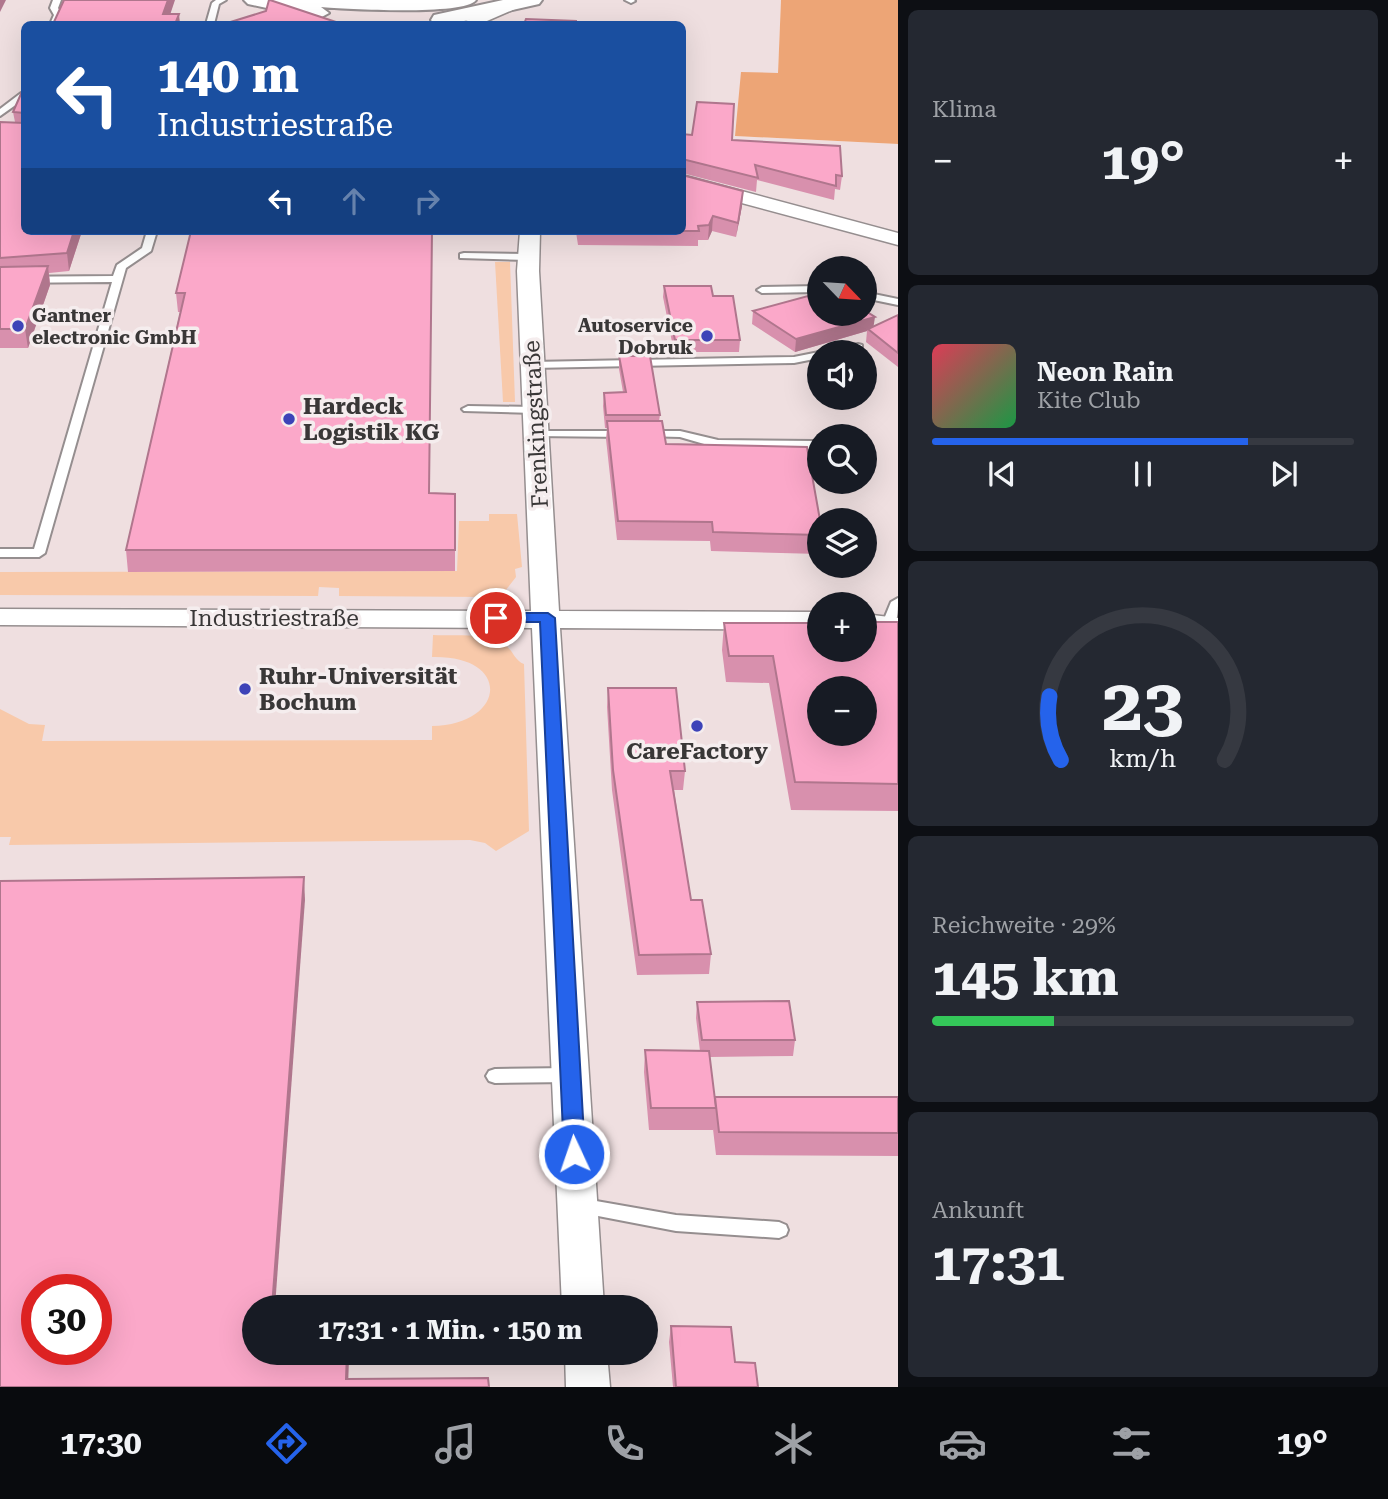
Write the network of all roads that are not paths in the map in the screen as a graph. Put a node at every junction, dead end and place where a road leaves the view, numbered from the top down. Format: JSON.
{"nodes":[{"id":1,"x":57,"y":0,"type":"edge"},
{"id":2,"x":222,"y":0,"type":"edge"},
{"id":3,"x":255,"y":0,"type":"edge"},
{"id":4,"x":302,"y":0,"type":"edge"},
{"id":5,"x":466,"y":0,"type":"edge"},
{"id":6,"x":489,"y":0,"type":"edge"},
{"id":7,"x":522,"y":3,"type":"edge"},
{"id":8,"x":55,"y":21,"type":"edge"},
{"id":9,"x":211,"y":21,"type":"edge"},
{"id":10,"x":350,"y":21,"type":"edge"},
{"id":11,"x":384,"y":21,"type":"edge"},
{"id":12,"x":404,"y":21,"type":"edge"},
{"id":13,"x":437,"y":21,"type":"edge"},
{"id":14,"x":475,"y":21,"type":"edge"},
{"id":15,"x":21,"y":98,"type":"edge"},
{"id":16,"x":0,"y":113,"type":"edge"},
{"id":17,"x":686,"y":182,"type":"edge"},
{"id":18,"x":151,"y":235,"type":"edge"},
{"id":19,"x":530,"y":235,"type":"edge"},
{"id":20,"x":898,"y":239,"type":"edge"},
{"id":21,"x":464,"y":256,"type":"dead end"},
{"id":22,"x":527,"y":257,"type":"junction"},
{"id":23,"x":118,"y":279,"type":"junction"},
{"id":24,"x":0,"y":280,"type":"edge"},
{"id":25,"x":807,"y":289,"type":"edge"},
{"id":26,"x":762,"y":290,"type":"dead end"},
{"id":27,"x":877,"y":298,"type":"edge"},
{"id":28,"x":898,"y":302,"type":"edge"},
{"id":29,"x":807,"y":357,"type":"edge"},
{"id":30,"x":532,"y":365,"type":"junction"},
{"id":31,"x":468,"y":409,"type":"dead end"},
{"id":32,"x":535,"y":422,"type":"junction"},
{"id":33,"x":807,"y":445,"type":"edge"},
{"id":34,"x":0,"y":553,"type":"edge"},
{"id":35,"x":0,"y":617,"type":"edge"},
{"id":36,"x":548,"y":618,"type":"junction"},
{"id":37,"x":807,"y":621,"type":"edge"},
{"id":38,"x":569,"y":1075,"type":"junction"},
{"id":39,"x":495,"y":1076,"type":"dead end"},
{"id":40,"x":578,"y":1206,"type":"junction"},
{"id":41,"x":779,"y":1230,"type":"dead end"},
{"id":42,"x":582,"y":1295,"type":"edge"},
{"id":43,"x":587,"y":1365,"type":"edge"},
{"id":44,"x":588,"y":1387,"type":"edge"}],
"edges":[{"from":1,"to":8,"type":"lane"},
{"from":2,"to":9,"type":"lane"},
{"from":3,"to":10,"type":"street"},
{"from":4,"to":5,"type":"street"},
{"from":4,"to":11,"type":"street"},
{"from":6,"to":12,"type":"street"},
{"from":7,"to":13,"type":"street"},
{"from":7,"to":14,"type":"street"},
{"from":15,"to":16,"type":"lane"},
{"from":17,"to":20,"type":"street"},
{"from":18,"to":23,"type":"lane"},
{"from":19,"to":22,"type":"street","name":"Frenkingstraße"},
{"from":21,"to":22,"type":"lane"},
{"from":22,"to":30,"type":"street","name":"Frenkingstraße"},
{"from":23,"to":24,"type":"lane"},
{"from":23,"to":34,"type":"lane"},
{"from":25,"to":26,"type":"lane"},
{"from":27,"to":28,"type":"lane"},
{"from":29,"to":30,"type":"lane"},
{"from":30,"to":32,"type":"street","name":"Frenkingstraße"},
{"from":31,"to":32,"type":"lane"},
{"from":32,"to":33,"type":"lane"},
{"from":32,"to":36,"type":"street","name":"Frenkingstraße"},
{"from":35,"to":36,"type":"street","name":"Industriestraße"},
{"from":36,"to":37,"type":"street"},
{"from":36,"to":38,"type":"street","name":"Frenkingstraße"},
{"from":38,"to":39,"type":"lane"},
{"from":38,"to":40,"type":"street","name":"Frenkingstraße"},
{"from":40,"to":41,"type":"lane"},
{"from":40,"to":42,"type":"street","name":"Frenkingstraße"},
{"from":43,"to":44,"type":"street"}]}
